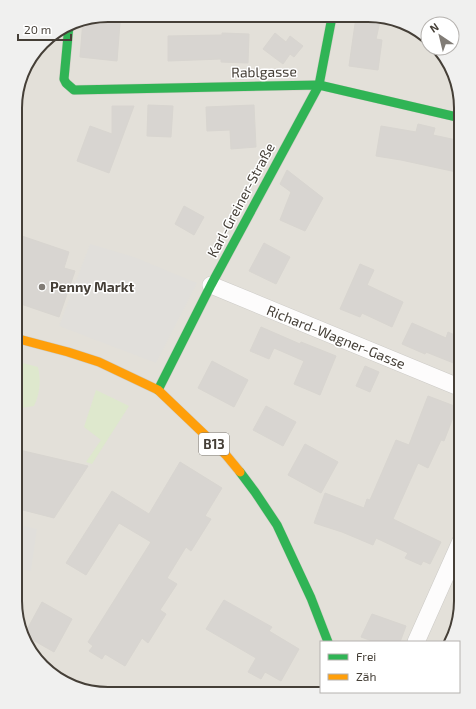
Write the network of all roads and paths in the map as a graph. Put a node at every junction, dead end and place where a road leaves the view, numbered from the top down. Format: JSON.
{"nodes":[{"id":1,"x":331,"y":22,"type":"edge"},
{"id":2,"x":68,"y":32,"type":"edge"},
{"id":3,"x":319,"y":85,"type":"junction"},
{"id":4,"x":454,"y":116,"type":"edge"},
{"id":5,"x":211,"y":285,"type":"junction"},
{"id":6,"x":22,"y":340,"type":"edge"},
{"id":7,"x":454,"y":385,"type":"edge"},
{"id":8,"x":158,"y":390,"type":"junction"},
{"id":9,"x":454,"y":557,"type":"edge"},
{"id":10,"x":328,"y":641,"type":"edge"},
{"id":11,"x":416,"y":641,"type":"edge"}],
"edges":[{"from":1,"to":3,"type":"street","name":"Karl-Greiner-Straße"},
{"from":2,"to":3,"type":"street","name":"Rablgasse"},
{"from":3,"to":4,"type":"street","name":"Rablgasse"},
{"from":3,"to":5,"type":"street","name":"Karl-Greiner-Straße"},
{"from":5,"to":7,"type":"street","name":"Richard-Wagner-Gasse"},
{"from":5,"to":8,"type":"street","name":"Karl-Greiner-Straße"},
{"from":6,"to":8,"type":"street","number":"B13"},
{"from":8,"to":10,"type":"street","number":"B13"},
{"from":9,"to":11,"type":"street"}]}
